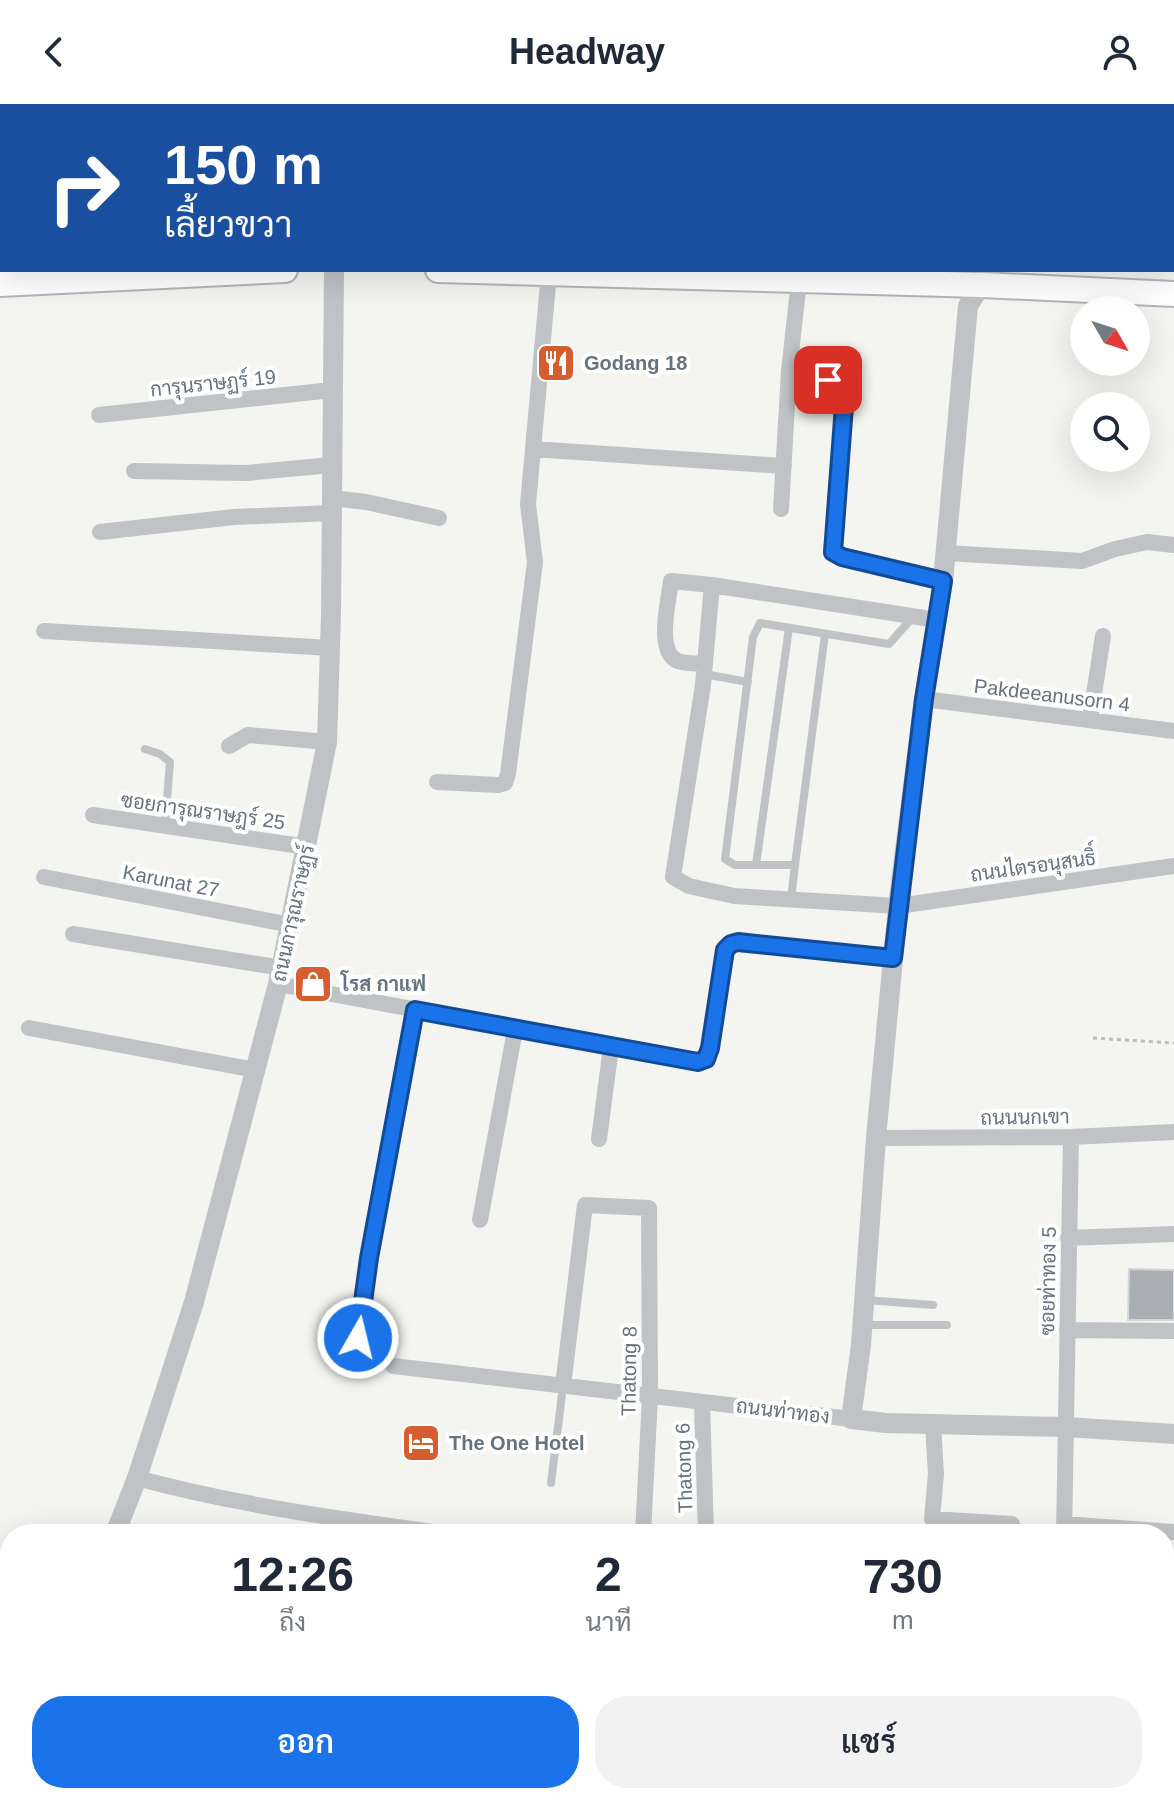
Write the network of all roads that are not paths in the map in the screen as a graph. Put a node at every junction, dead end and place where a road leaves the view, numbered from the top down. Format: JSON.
{"nodes":[{"id":1,"x":198,"y":272,"type":"edge"},
{"id":2,"x":334,"y":272,"type":"edge"},
{"id":3,"x":512,"y":272,"type":"edge"},
{"id":4,"x":549,"y":273,"type":"junction"},
{"id":5,"x":110,"y":274,"type":"edge"},
{"id":6,"x":800,"y":275,"type":"edge"},
{"id":7,"x":986,"y":278,"type":"edge"},
{"id":8,"x":0,"y":284,"type":"edge"},
{"id":9,"x":1174,"y":294,"type":"edge"},
{"id":10,"x":789,"y":371,"type":"junction"},
{"id":11,"x":332,"y":390,"type":"junction"},
{"id":12,"x":99,"y":415,"type":"dead end"},
{"id":13,"x":533,"y":449,"type":"junction"},
{"id":14,"x":331,"y":465,"type":"junction"},
{"id":15,"x":784,"y":466,"type":"junction"},
{"id":16,"x":134,"y":471,"type":"dead end"},
{"id":17,"x":331,"y":506,"type":"junction"},
{"id":18,"x":781,"y":509,"type":"dead end"},
{"id":19,"x":439,"y":518,"type":"dead end"},
{"id":20,"x":100,"y":532,"type":"dead end"},
{"id":21,"x":1174,"y":545,"type":"edge"},
{"id":22,"x":946,"y":553,"type":"junction"},
{"id":23,"x":943,"y":581,"type":"junction"},
{"id":24,"x":712,"y":585,"type":"junction"},
{"id":25,"x":913,"y":616,"type":"junction"},
{"id":26,"x":937,"y":620,"type":"junction"},
{"id":27,"x":789,"y":628,"type":"junction"},
{"id":28,"x":44,"y":631,"type":"dead end"},
{"id":29,"x":825,"y":634,"type":"junction"},
{"id":30,"x":1103,"y":636,"type":"dead end"},
{"id":31,"x":330,"y":648,"type":"junction"},
{"id":32,"x":704,"y":669,"type":"junction"},
{"id":33,"x":748,"y":682,"type":"junction"},
{"id":34,"x":924,"y":699,"type":"junction"},
{"id":35,"x":1090,"y":720,"type":"junction"},
{"id":36,"x":1174,"y":731,"type":"edge"},
{"id":37,"x":327,"y":742,"type":"junction"},
{"id":38,"x":229,"y":746,"type":"dead end"},
{"id":39,"x":145,"y":749,"type":"dead end"},
{"id":40,"x":437,"y":782,"type":"dead end"},
{"id":41,"x":93,"y":815,"type":"dead end"},
{"id":42,"x":165,"y":826,"type":"junction"},
{"id":43,"x":307,"y":847,"type":"junction"},
{"id":44,"x":756,"y":865,"type":"junction"},
{"id":45,"x":795,"y":865,"type":"junction"},
{"id":46,"x":1174,"y":866,"type":"edge"},
{"id":47,"x":44,"y":877,"type":"dead end"},
{"id":48,"x":791,"y":899,"type":"junction"},
{"id":49,"x":898,"y":906,"type":"junction"},
{"id":50,"x":291,"y":925,"type":"junction"},
{"id":51,"x":73,"y":934,"type":"dead end"},
{"id":52,"x":893,"y":958,"type":"junction"},
{"id":53,"x":280,"y":976,"type":"junction"},
{"id":54,"x":415,"y":1010,"type":"junction"},
{"id":55,"x":29,"y":1028,"type":"dead end"},
{"id":56,"x":515,"y":1030,"type":"junction"},
{"id":57,"x":611,"y":1047,"type":"junction"},
{"id":58,"x":255,"y":1070,"type":"junction"},
{"id":59,"x":1174,"y":1132,"type":"edge"},
{"id":60,"x":1071,"y":1137,"type":"junction"},
{"id":61,"x":876,"y":1138,"type":"junction"},
{"id":62,"x":599,"y":1139,"type":"dead end"},
{"id":63,"x":480,"y":1220,"type":"dead end"},
{"id":64,"x":1174,"y":1234,"type":"edge"},
{"id":65,"x":1068,"y":1238,"type":"junction"},
{"id":66,"x":865,"y":1300,"type":"junction"},
{"id":67,"x":933,"y":1305,"type":"dead end"},
{"id":68,"x":863,"y":1325,"type":"junction"},
{"id":69,"x":947,"y":1325,"type":"dead end"},
{"id":70,"x":1067,"y":1330,"type":"junction"},
{"id":71,"x":1174,"y":1331,"type":"edge"},
{"id":72,"x":354,"y":1364,"type":"dead end"},
{"id":73,"x":393,"y":1366,"type":"dead end"},
{"id":74,"x":563,"y":1386,"type":"junction"},
{"id":75,"x":650,"y":1396,"type":"junction"},
{"id":76,"x":702,"y":1402,"type":"junction"},
{"id":77,"x":851,"y":1419,"type":"junction"},
{"id":78,"x":933,"y":1424,"type":"junction"},
{"id":79,"x":1066,"y":1427,"type":"junction"},
{"id":80,"x":1174,"y":1434,"type":"edge"},
{"id":81,"x":137,"y":1478,"type":"junction"},
{"id":82,"x":551,"y":1483,"type":"dead end"},
{"id":83,"x":119,"y":1524,"type":"edge"},
{"id":84,"x":335,"y":1524,"type":"edge"},
{"id":85,"x":644,"y":1524,"type":"edge"},
{"id":86,"x":706,"y":1524,"type":"edge"},
{"id":87,"x":1012,"y":1524,"type":"dead end"},
{"id":88,"x":1064,"y":1524,"type":"edge"},
{"id":89,"x":1168,"y":1804,"type":"edge"},
{"id":90,"x":1174,"y":1804,"type":"edge"}],
"edges":[{"from":1,"to":5,"type":"main road"},
{"from":2,"to":11,"type":"street","name":"ถนนการุณราษฏร์"},
{"from":3,"to":4,"type":"main road"},
{"from":4,"to":6,"type":"main road"},
{"from":4,"to":13,"type":"street"},
{"from":5,"to":8,"type":"main road"},
{"from":6,"to":7,"type":"main road"},
{"from":6,"to":10,"type":"street"},
{"from":7,"to":9,"type":"main road"},
{"from":7,"to":22,"type":"street"},
{"from":10,"to":15,"type":"street"},
{"from":10,"to":23,"type":"street"},
{"from":11,"to":12,"type":"street","name":"การุนราษฏร์ 19"},
{"from":11,"to":14,"type":"street","name":"ถนนการุณราษฏร์"},
{"from":13,"to":15,"type":"street"},
{"from":13,"to":40,"type":"street"},
{"from":14,"to":16,"type":"street"},
{"from":14,"to":17,"type":"street","name":"ถนนการุณราษฏร์"},
{"from":15,"to":18,"type":"street"},
{"from":17,"to":19,"type":"street"},
{"from":17,"to":20,"type":"street"},
{"from":17,"to":31,"type":"street","name":"ถนนการุณราษฏร์"},
{"from":21,"to":22,"type":"street"},
{"from":22,"to":23,"type":"street"},
{"from":23,"to":26,"type":"street"},
{"from":24,"to":25,"type":"street"},
{"from":24,"to":32,"type":"street"},
{"from":24,"to":32,"type":"street"},
{"from":25,"to":26,"type":"street"},
{"from":25,"to":29,"type":"lane"},
{"from":26,"to":34,"type":"street"},
{"from":27,"to":29,"type":"lane"},
{"from":27,"to":33,"type":"lane"},
{"from":27,"to":44,"type":"lane"},
{"from":28,"to":31,"type":"street"},
{"from":29,"to":45,"type":"lane"},
{"from":30,"to":35,"type":"street"},
{"from":31,"to":37,"type":"street","name":"ถนนการุณราษฏร์"},
{"from":32,"to":33,"type":"lane"},
{"from":32,"to":48,"type":"street","name":"ถนนไตรอนุสนธิ์"},
{"from":33,"to":44,"type":"lane"},
{"from":34,"to":35,"type":"street","name":"Pakdeeanusorn 4"},
{"from":34,"to":49,"type":"street"},
{"from":35,"to":36,"type":"street","name":"Pakdeeanusorn 4"},
{"from":37,"to":38,"type":"street"},
{"from":37,"to":43,"type":"street","name":"ถนนการุณราษฏร์"},
{"from":39,"to":42,"type":"lane"},
{"from":41,"to":42,"type":"street","name":"ซอยการุณราษฎร์ 25"},
{"from":42,"to":43,"type":"street","name":"ซอยการุณราษฎร์ 25"},
{"from":43,"to":50,"type":"street","name":"ถนนการุณราษฏร์"},
{"from":44,"to":45,"type":"lane"},
{"from":45,"to":48,"type":"lane"},
{"from":46,"to":49,"type":"street","name":"ถนนไตรอนุสนธิ์"},
{"from":47,"to":50,"type":"street","name":"Karunat 27"},
{"from":48,"to":49,"type":"street","name":"ถนนไตรอนุสนธิ์"},
{"from":49,"to":52,"type":"street"},
{"from":50,"to":53,"type":"street","name":"ถนนการุณราษฏร์"},
{"from":51,"to":53,"type":"street"},
{"from":52,"to":57,"type":"street"},
{"from":52,"to":61,"type":"street"},
{"from":53,"to":54,"type":"street"},
{"from":53,"to":58,"type":"street","name":"ถนนการุณราษฏร์"},
{"from":54,"to":56,"type":"street"},
{"from":54,"to":72,"type":"street"},
{"from":55,"to":58,"type":"street"},
{"from":56,"to":57,"type":"street"},
{"from":56,"to":63,"type":"street"},
{"from":57,"to":62,"type":"street"},
{"from":58,"to":81,"type":"street","name":"ถนนการุณราษฏร์"},
{"from":59,"to":60,"type":"street","name":"ถนนนกเขา"},
{"from":60,"to":61,"type":"street","name":"ถนนนกเขา"},
{"from":60,"to":65,"type":"street","name":"ซอยท่าทอง 5"},
{"from":61,"to":66,"type":"street"},
{"from":64,"to":65,"type":"street"},
{"from":65,"to":70,"type":"street","name":"ซอยท่าทอง 5"},
{"from":66,"to":67,"type":"lane"},
{"from":66,"to":68,"type":"street"},
{"from":68,"to":69,"type":"lane"},
{"from":68,"to":77,"type":"street"},
{"from":70,"to":71,"type":"street"},
{"from":70,"to":79,"type":"street","name":"ซอยท่าทอง 5"},
{"from":73,"to":74,"type":"street","name":"ถนนท่าทอง"},
{"from":74,"to":75,"type":"street","name":"ถนนท่าทอง"},
{"from":74,"to":75,"type":"street","name":"Thatong 8"},
{"from":74,"to":82,"type":"lane"},
{"from":75,"to":76,"type":"street","name":"ถนนท่าทอง"},
{"from":75,"to":85,"type":"street","name":"Thatong 8"},
{"from":76,"to":77,"type":"street","name":"ถนนท่าทอง"},
{"from":76,"to":86,"type":"street","name":"Thatong 6"},
{"from":77,"to":78,"type":"street","name":"ถนนท่าทอง"},
{"from":78,"to":79,"type":"street","name":"ถนนท่าทอง"},
{"from":78,"to":87,"type":"street"},
{"from":79,"to":80,"type":"street","name":"ถนนท่าทอง"},
{"from":79,"to":88,"type":"street","name":"ซอยท่าทอง 5"},
{"from":81,"to":83,"type":"street","name":"ถนนการุณราษฏร์"},
{"from":81,"to":84,"type":"street"},
{"from":89,"to":90,"type":"street"}]}
